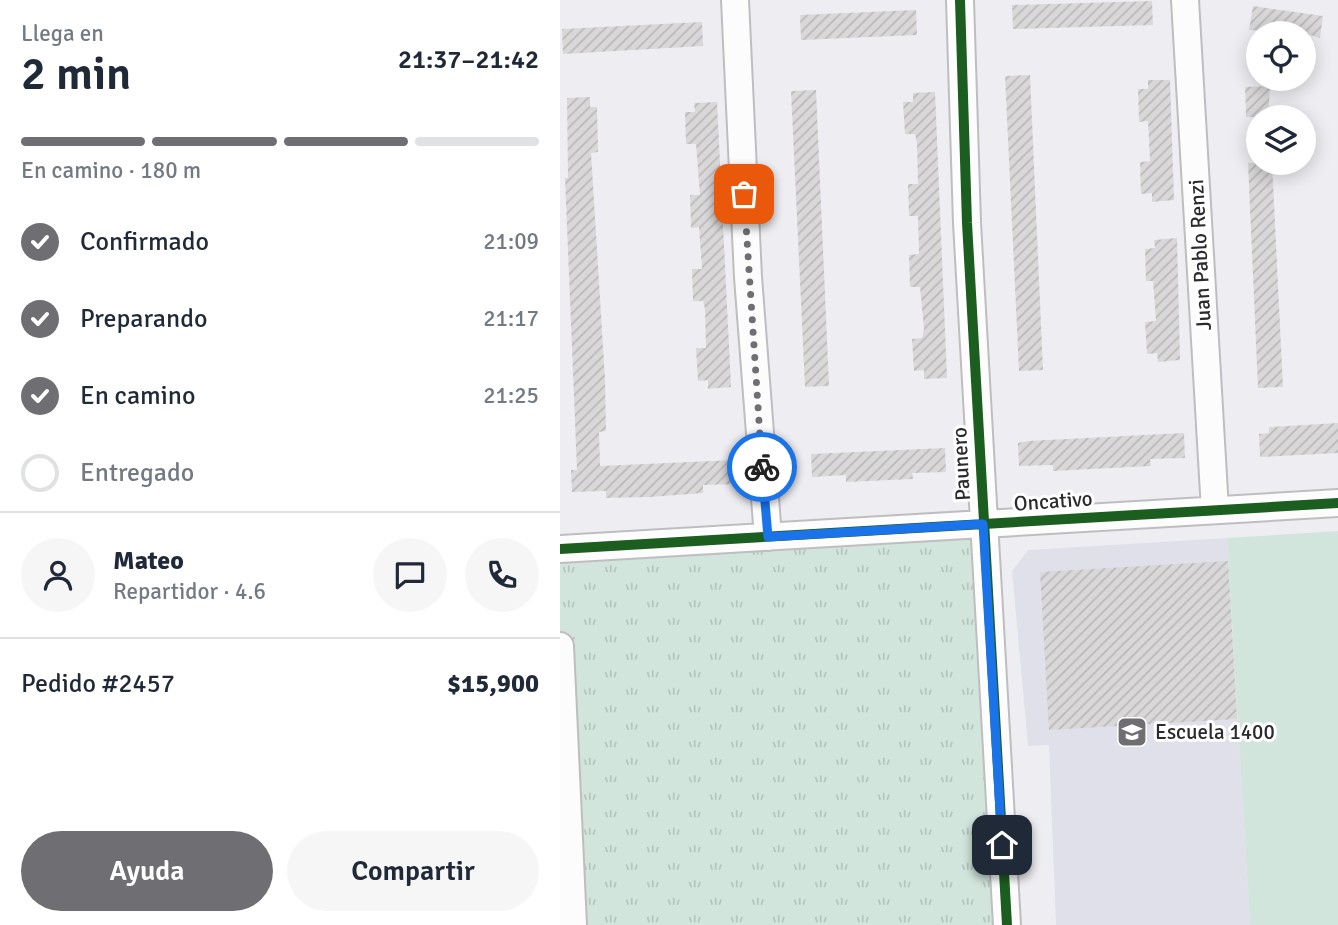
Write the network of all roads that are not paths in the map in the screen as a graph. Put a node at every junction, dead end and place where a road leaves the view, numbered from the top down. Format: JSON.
{"nodes":[{"id":1,"x":735,"y":0,"type":"edge"},
{"id":2,"x":960,"y":0,"type":"edge"},
{"id":3,"x":1185,"y":0,"type":"edge"},
{"id":4,"x":1338,"y":503,"type":"edge"},
{"id":5,"x":1215,"y":510,"type":"junction"},
{"id":6,"x":983,"y":524,"type":"junction"},
{"id":7,"x":768,"y":537,"type":"junction"},
{"id":8,"x":560,"y":549,"type":"edge"},
{"id":9,"x":560,"y":646,"type":"edge"},
{"id":10,"x":573,"y":925,"type":"edge"},
{"id":11,"x":1007,"y":925,"type":"edge"}],
"edges":[{"from":1,"to":7,"type":"street"},
{"from":2,"to":6,"type":"street","name":"Paunero"},
{"from":3,"to":5,"type":"street","name":"Juan Pablo Renzi"},
{"from":4,"to":5,"type":"street","name":"Oncativo"},
{"from":5,"to":6,"type":"street","name":"Oncativo"},
{"from":6,"to":7,"type":"street","name":"Oncativo"},
{"from":6,"to":11,"type":"street","name":"Paunero"},
{"from":7,"to":8,"type":"street","name":"Oncativo"},
{"from":9,"to":10,"type":"street"}]}
